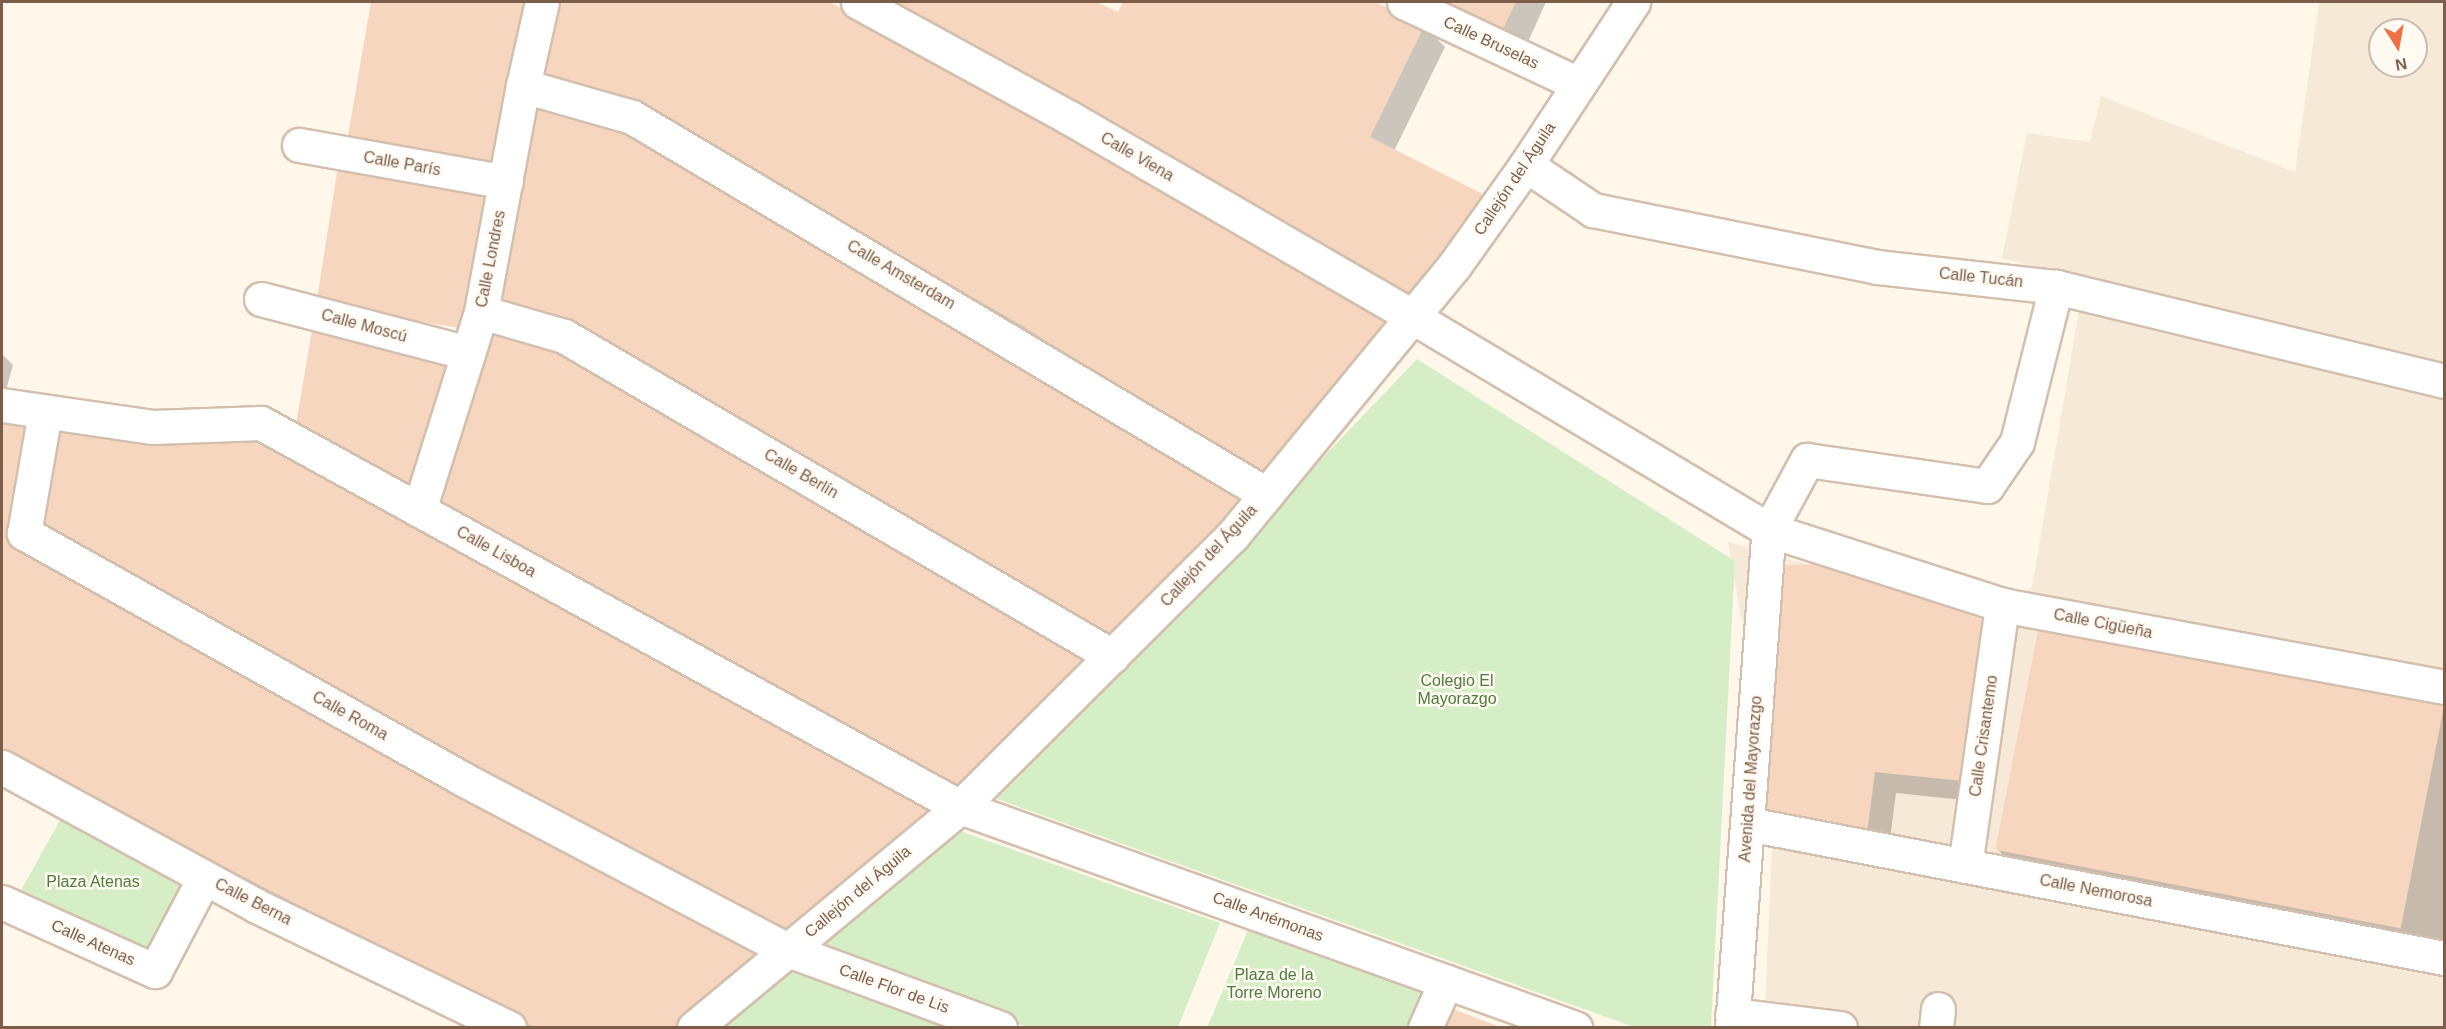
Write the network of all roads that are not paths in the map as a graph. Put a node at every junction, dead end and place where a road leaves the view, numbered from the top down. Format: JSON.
{"nodes":[{"id":1,"x":542,"y":2,"type":"edge"},
{"id":2,"x":858,"y":2,"type":"edge"},
{"id":3,"x":1404,"y":2,"type":"edge"},
{"id":4,"x":1633,"y":2,"type":"edge"},
{"id":5,"x":1578,"y":84,"type":"junction"},
{"id":6,"x":523,"y":86,"type":"junction"},
{"id":7,"x":299,"y":145,"type":"dead end"},
{"id":8,"x":1526,"y":165,"type":"junction"},
{"id":9,"x":506,"y":182,"type":"junction"},
{"id":10,"x":2056,"y":286,"type":"junction"},
{"id":11,"x":261,"y":299,"type":"dead end"},
{"id":12,"x":481,"y":312,"type":"junction"},
{"id":13,"x":1413,"y":317,"type":"junction"},
{"id":14,"x":468,"y":353,"type":"junction"},
{"id":15,"x":2445,"y":381,"type":"edge"},
{"id":16,"x":2,"y":405,"type":"edge"},
{"id":17,"x":45,"y":412,"type":"junction"},
{"id":18,"x":1266,"y":494,"type":"junction"},
{"id":19,"x":419,"y":510,"type":"junction"},
{"id":20,"x":1769,"y":530,"type":"junction"},
{"id":21,"x":2002,"y":605,"type":"junction"},
{"id":22,"x":1112,"y":656,"type":"junction"},
{"id":23,"x":2445,"y":687,"type":"edge"},
{"id":24,"x":2,"y":767,"type":"edge"},
{"id":25,"x":960,"y":807,"type":"junction"},
{"id":26,"x":1748,"y":824,"type":"junction"},
{"id":27,"x":1965,"y":866,"type":"junction"},
{"id":28,"x":204,"y":878,"type":"junction"},
{"id":29,"x":2,"y":902,"type":"edge"},
{"id":30,"x":788,"y":950,"type":"junction"},
{"id":31,"x":2445,"y":958,"type":"edge"},
{"id":32,"x":1446,"y":981,"type":"junction"},
{"id":33,"x":1732,"y":1021,"type":"edge"},
{"id":34,"x":509,"y":1028,"type":"edge"},
{"id":35,"x":694,"y":1028,"type":"edge"},
{"id":36,"x":1000,"y":1028,"type":"edge"},
{"id":37,"x":1425,"y":1028,"type":"edge"},
{"id":38,"x":1575,"y":1028,"type":"edge"},
{"id":39,"x":1840,"y":1028,"type":"edge"}],
"edges":[{"from":1,"to":6,"type":"street","name":"Calle Londres"},
{"from":2,"to":13,"type":"street","name":"Calle Viena"},
{"from":3,"to":5,"type":"street","name":"Calle Bruselas"},
{"from":4,"to":5,"type":"street","name":"Callejón del Águila"},
{"from":5,"to":8,"type":"street","name":"Callejón del Águila"},
{"from":6,"to":9,"type":"street","name":"Calle Londres"},
{"from":6,"to":18,"type":"street","name":"Calle Amsterdam"},
{"from":7,"to":9,"type":"street","name":"Calle París"},
{"from":8,"to":10,"type":"street","name":"Calle Tucán"},
{"from":8,"to":13,"type":"street","name":"Callejón del Águila"},
{"from":9,"to":12,"type":"street","name":"Calle Londres"},
{"from":10,"to":15,"type":"street","name":"Calle Tucán"},
{"from":10,"to":20,"type":"street"},
{"from":11,"to":14,"type":"street","name":"Calle Moscú"},
{"from":12,"to":14,"type":"street","name":"Calle Londres"},
{"from":12,"to":22,"type":"street","name":"Calle Berlín"},
{"from":13,"to":18,"type":"street","name":"Callejón del Águila"},
{"from":13,"to":20,"type":"street","name":"Calle Viena"},
{"from":14,"to":19,"type":"street","name":"Calle Londres"},
{"from":16,"to":17,"type":"street","name":"Calle Lisboa"},
{"from":17,"to":19,"type":"street","name":"Calle Lisboa"},
{"from":17,"to":30,"type":"street","name":"Calle Roma"},
{"from":18,"to":22,"type":"street","name":"Callejón del Águila"},
{"from":19,"to":25,"type":"street","name":"Calle Lisboa"},
{"from":20,"to":21,"type":"street","name":"Calle Cigüeña"},
{"from":20,"to":26,"type":"street","name":"Avenida del Mayorazgo"},
{"from":21,"to":23,"type":"street","name":"Calle Cigüeña"},
{"from":21,"to":27,"type":"street","name":"Calle Crisantemo"},
{"from":22,"to":25,"type":"street","name":"Callejón del Águila"},
{"from":24,"to":28,"type":"street","name":"Calle Berna"},
{"from":25,"to":30,"type":"street","name":"Callejón del Águila"},
{"from":25,"to":32,"type":"street","name":"Calle Anémonas"},
{"from":26,"to":27,"type":"street","name":"Calle Nemorosa"},
{"from":26,"to":33,"type":"street","name":"Avenida del Mayorazgo"},
{"from":27,"to":31,"type":"street","name":"Calle Nemorosa"},
{"from":28,"to":29,"type":"street","name":"Calle Atenas"},
{"from":28,"to":34,"type":"street","name":"Calle Berna"},
{"from":30,"to":35,"type":"street","name":"Callejón del Águila"},
{"from":30,"to":36,"type":"street","name":"Calle Flor de Lis"},
{"from":32,"to":37,"type":"street"},
{"from":32,"to":38,"type":"street","name":"Calle Anémonas"},
{"from":33,"to":39,"type":"street"}]}
